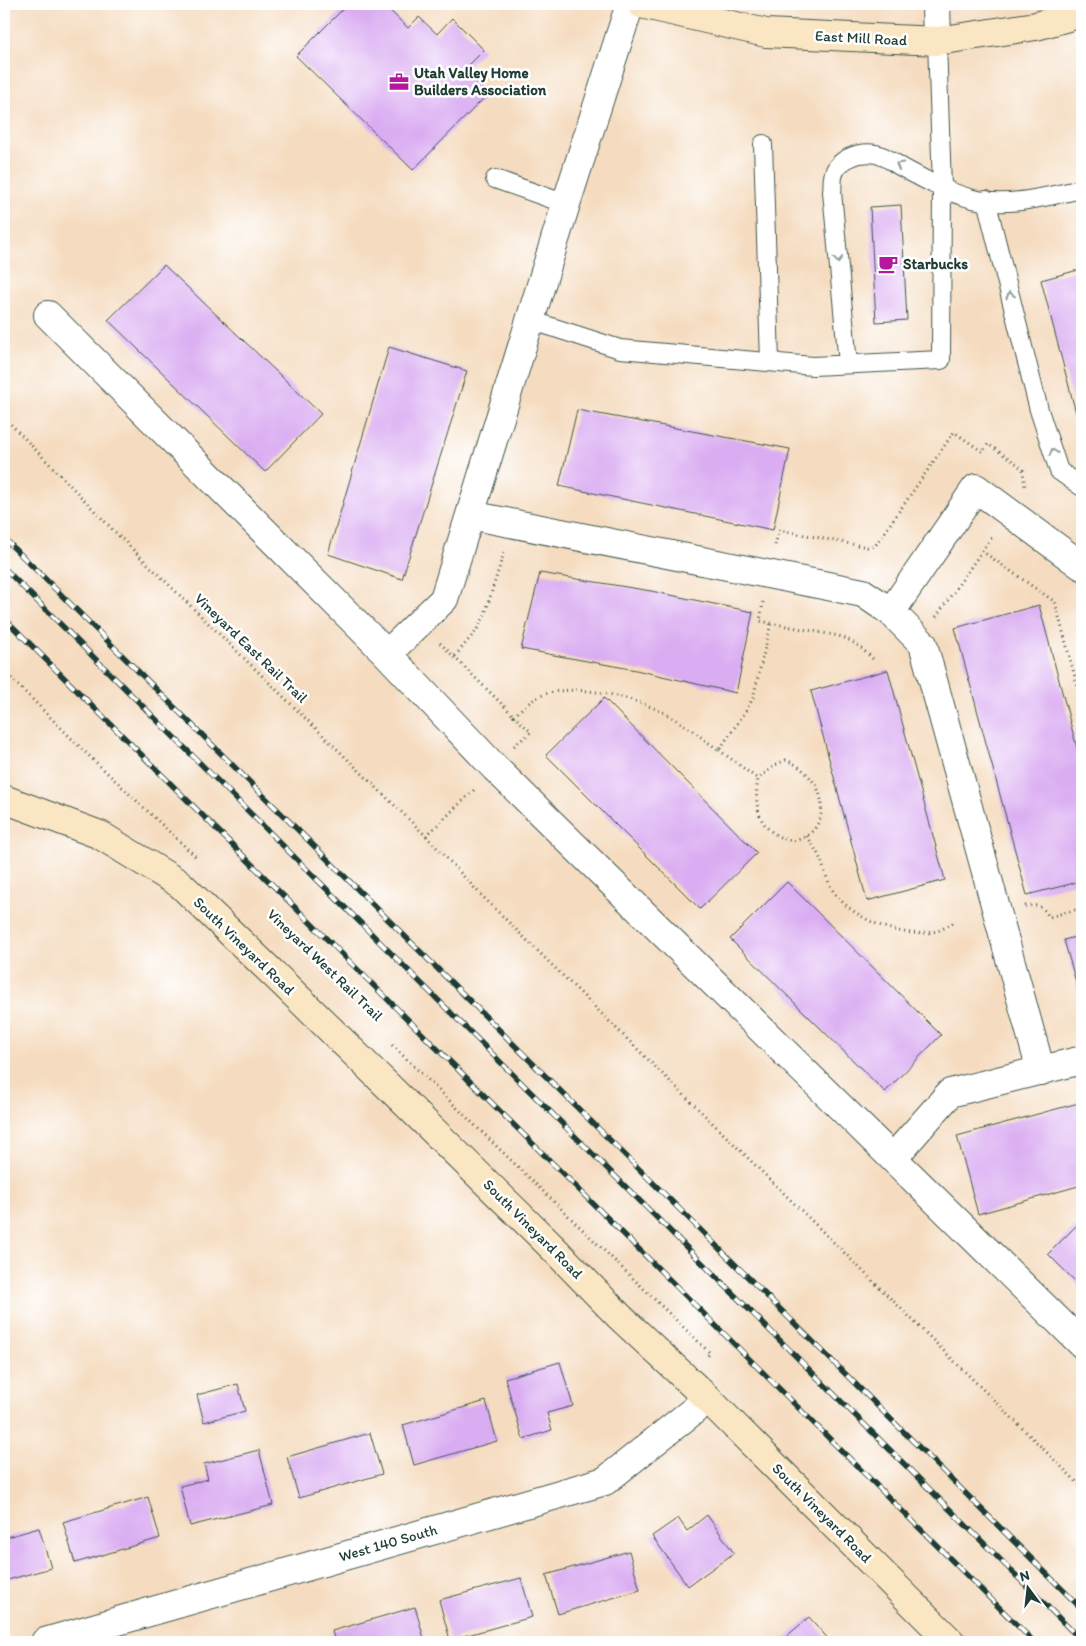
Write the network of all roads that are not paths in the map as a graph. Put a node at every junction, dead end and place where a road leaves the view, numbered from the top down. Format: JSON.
{"nodes":[{"id":1,"x":630,"y":4,"type":"edge"},
{"id":2,"x":640,"y":4,"type":"edge"},
{"id":3,"x":936,"y":4,"type":"edge"},
{"id":4,"x":1082,"y":13,"type":"edge"},
{"id":5,"x":937,"y":41,"type":"junction"},
{"id":6,"x":763,"y":144,"type":"dead end"},
{"id":7,"x":495,"y":179,"type":"dead end"},
{"id":8,"x":942,"y":187,"type":"junction"},
{"id":9,"x":1082,"y":189,"type":"edge"},
{"id":10,"x":986,"y":200,"type":"junction"},
{"id":11,"x":566,"y":204,"type":"junction"},
{"id":12,"x":48,"y":315,"type":"dead end"},
{"id":13,"x":530,"y":320,"type":"junction"},
{"id":14,"x":770,"y":362,"type":"junction"},
{"id":15,"x":848,"y":364,"type":"junction"},
{"id":16,"x":1082,"y":488,"type":"edge"},
{"id":17,"x":470,"y":515,"type":"junction"},
{"id":18,"x":1082,"y":566,"type":"edge"},
{"id":19,"x":891,"y":612,"type":"junction"},
{"id":20,"x":387,"y":654,"type":"junction"},
{"id":21,"x":4,"y":799,"type":"edge"},
{"id":22,"x":1082,"y":1060,"type":"edge"},
{"id":23,"x":1041,"y":1070,"type":"junction"},
{"id":24,"x":893,"y":1158,"type":"junction"},
{"id":25,"x":1082,"y":1344,"type":"edge"},
{"id":26,"x":708,"y":1400,"type":"junction"},
{"id":27,"x":949,"y":1641,"type":"edge"},
{"id":28,"x":45,"y":1642,"type":"edge"}],
"edges":[{"from":1,"to":11,"type":"street"},
{"from":2,"to":5,"type":"street","name":"East Mill Road"},
{"from":3,"to":5,"type":"street"},
{"from":4,"to":5,"type":"street","name":"East Mill Road"},
{"from":5,"to":8,"type":"lane"},
{"from":6,"to":14,"type":"lane"},
{"from":7,"to":11,"type":"lane"},
{"from":8,"to":10,"type":"lane"},
{"from":8,"to":15,"type":"lane"},
{"from":8,"to":15,"type":"lane","one_way":true},
{"from":9,"to":10,"type":"lane"},
{"from":16,"to":10,"type":"lane","one_way":true},
{"from":11,"to":13,"type":"street"},
{"from":12,"to":20,"type":"street"},
{"from":13,"to":14,"type":"lane"},
{"from":13,"to":17,"type":"street"},
{"from":14,"to":15,"type":"lane"},
{"from":17,"to":19,"type":"street"},
{"from":17,"to":20,"type":"street"},
{"from":18,"to":19,"type":"street"},
{"from":19,"to":23,"type":"street"},
{"from":20,"to":24,"type":"street"},
{"from":21,"to":26,"type":"street","name":"South Vineyard Road"},
{"from":22,"to":23,"type":"street"},
{"from":23,"to":24,"type":"street"},
{"from":24,"to":25,"type":"street"},
{"from":26,"to":27,"type":"street","name":"South Vineyard Road"},
{"from":26,"to":28,"type":"street","name":"West 140 South"}]}
